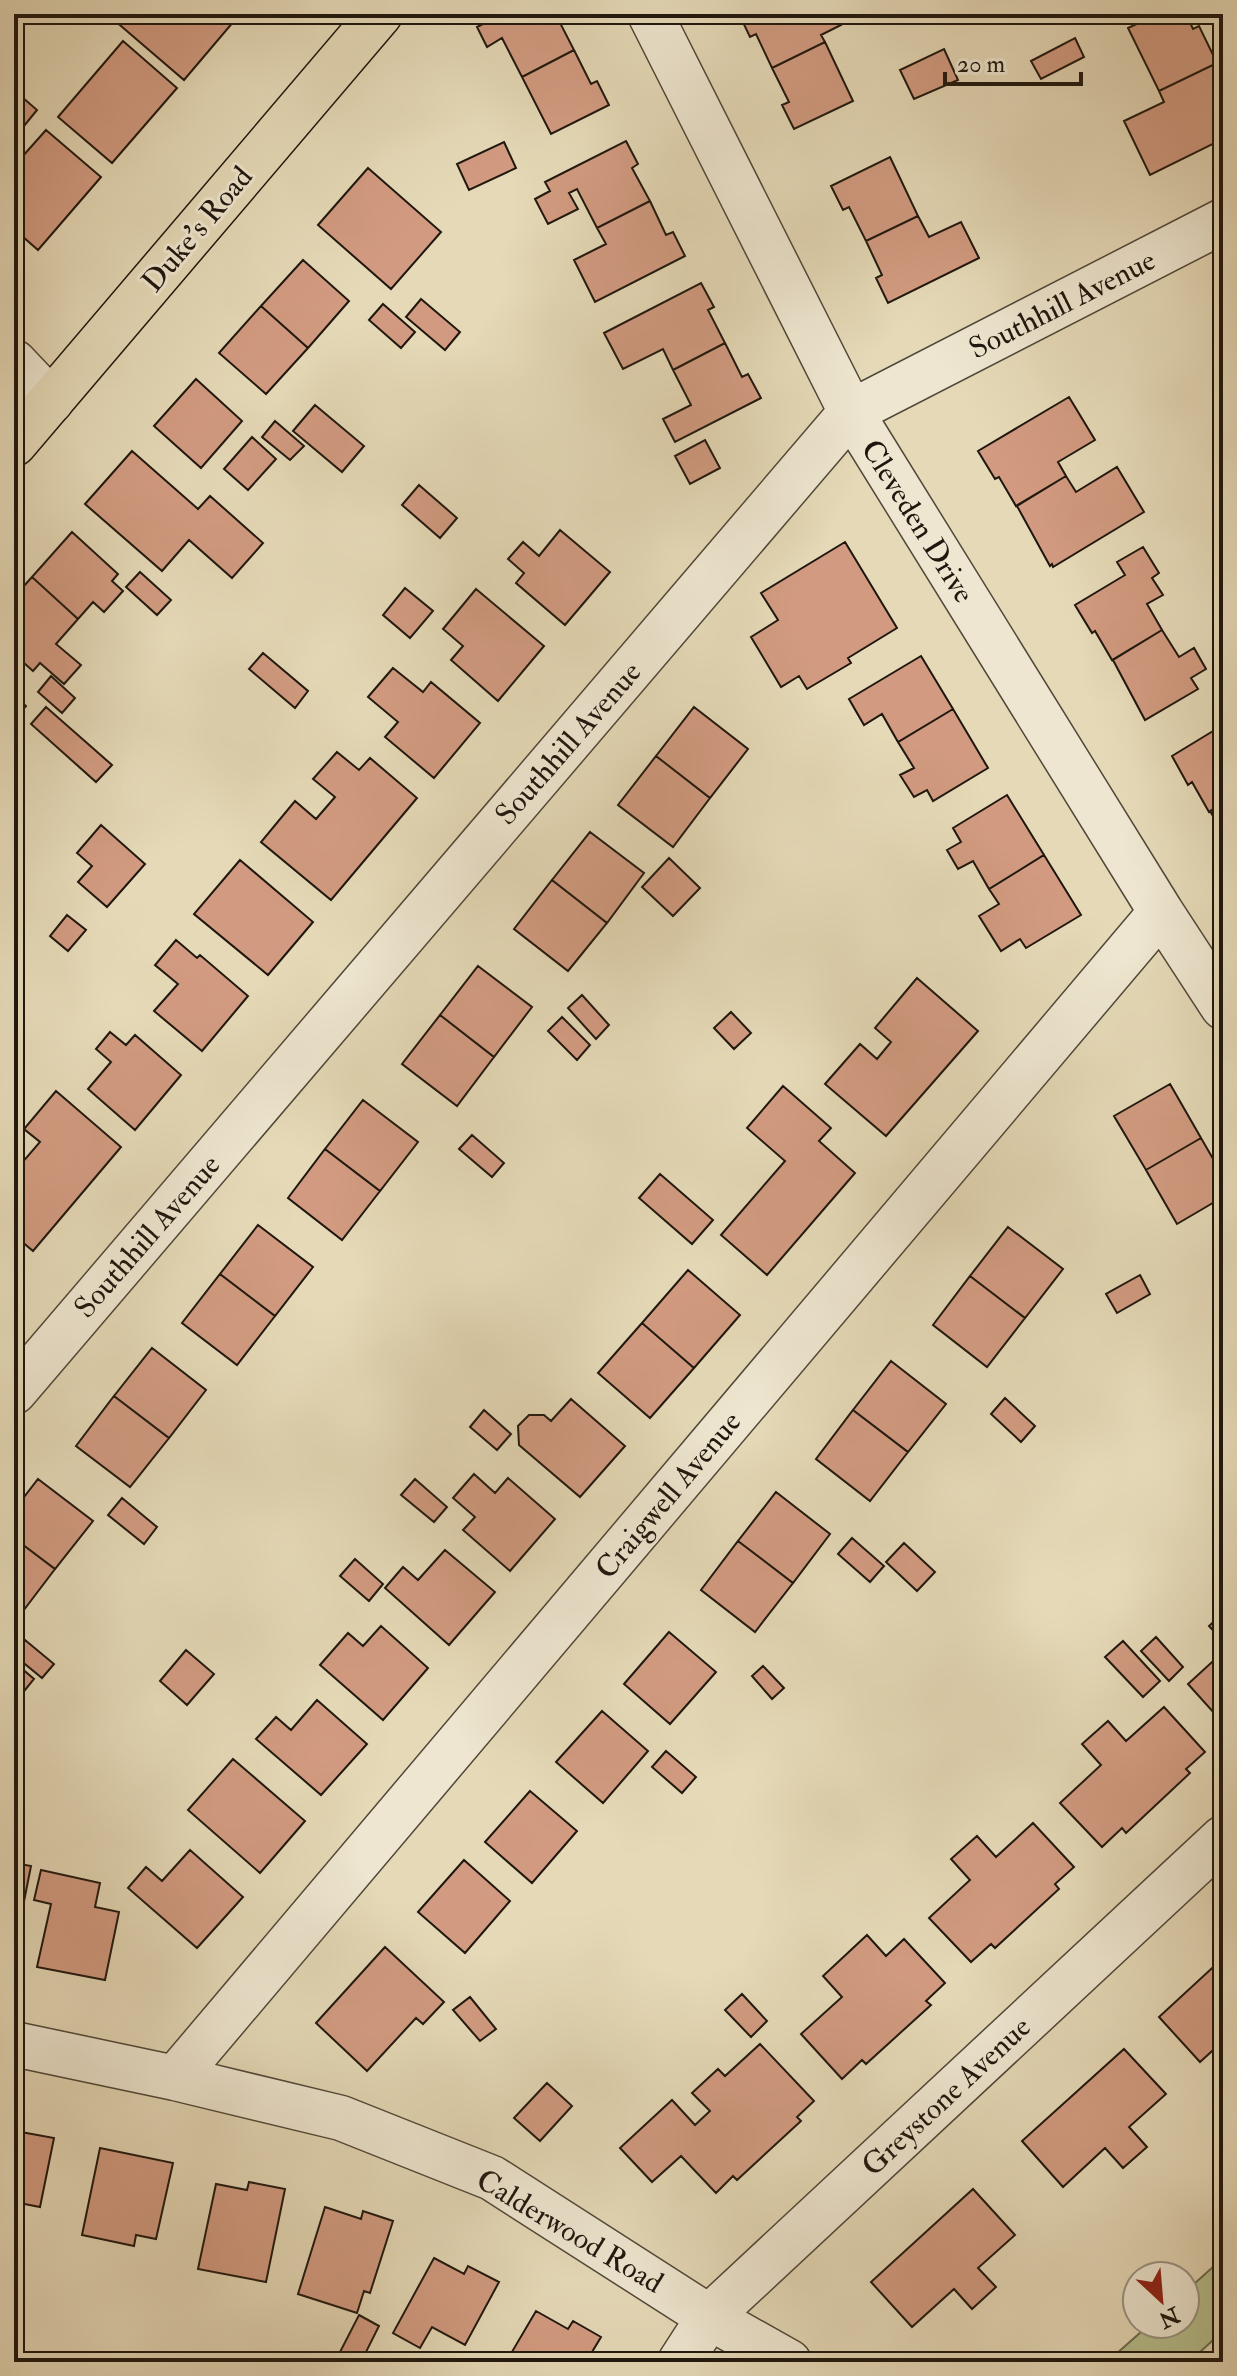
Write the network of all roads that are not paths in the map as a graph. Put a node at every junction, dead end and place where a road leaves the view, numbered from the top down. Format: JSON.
{"nodes":[{"id":1,"x":380,"y":14,"type":"edge"},
{"id":2,"x":650,"y":14,"type":"edge"},
{"id":3,"x":1223,"y":221,"type":"edge"},
{"id":4,"x":14,"y":362,"type":"edge"},
{"id":5,"x":51,"y":401,"type":"junction"},
{"id":6,"x":851,"y":412,"type":"junction"},
{"id":7,"x":14,"y":444,"type":"edge"},
{"id":8,"x":1161,"y":912,"type":"junction"},
{"id":9,"x":1223,"y":1007,"type":"edge"},
{"id":10,"x":14,"y":1392,"type":"edge"},
{"id":11,"x":1223,"y":1838,"type":"edge"},
{"id":12,"x":14,"y":2044,"type":"edge"},
{"id":13,"x":175,"y":2078,"type":"junction"},
{"id":14,"x":709,"y":2317,"type":"junction"},
{"id":15,"x":680,"y":2362,"type":"edge"},
{"id":16,"x":789,"y":2362,"type":"edge"}],
"edges":[{"from":1,"to":5,"type":"main road","name":"Duke's Road"},
{"from":2,"to":6,"type":"street","name":"Cleveden Drive"},
{"from":3,"to":6,"type":"street","name":"Southhill Avenue"},
{"from":4,"to":5,"type":"street"},
{"from":5,"to":7,"type":"main road","name":"Duke's Road"},
{"from":6,"to":8,"type":"street","name":"Cleveden Drive"},
{"from":6,"to":10,"type":"street","name":"Southhill Avenue"},
{"from":8,"to":9,"type":"street","name":"Cleveden Drive"},
{"from":8,"to":13,"type":"street","name":"Craigwell Avenue"},
{"from":11,"to":14,"type":"street","name":"Greystone Avenue"},
{"from":12,"to":13,"type":"street","name":"Calderwood Road"},
{"from":13,"to":14,"type":"street","name":"Calderwood Road"},
{"from":14,"to":15,"type":"street","name":"Greystone Avenue"},
{"from":14,"to":16,"type":"street","name":"Calderwood Road"}]}
